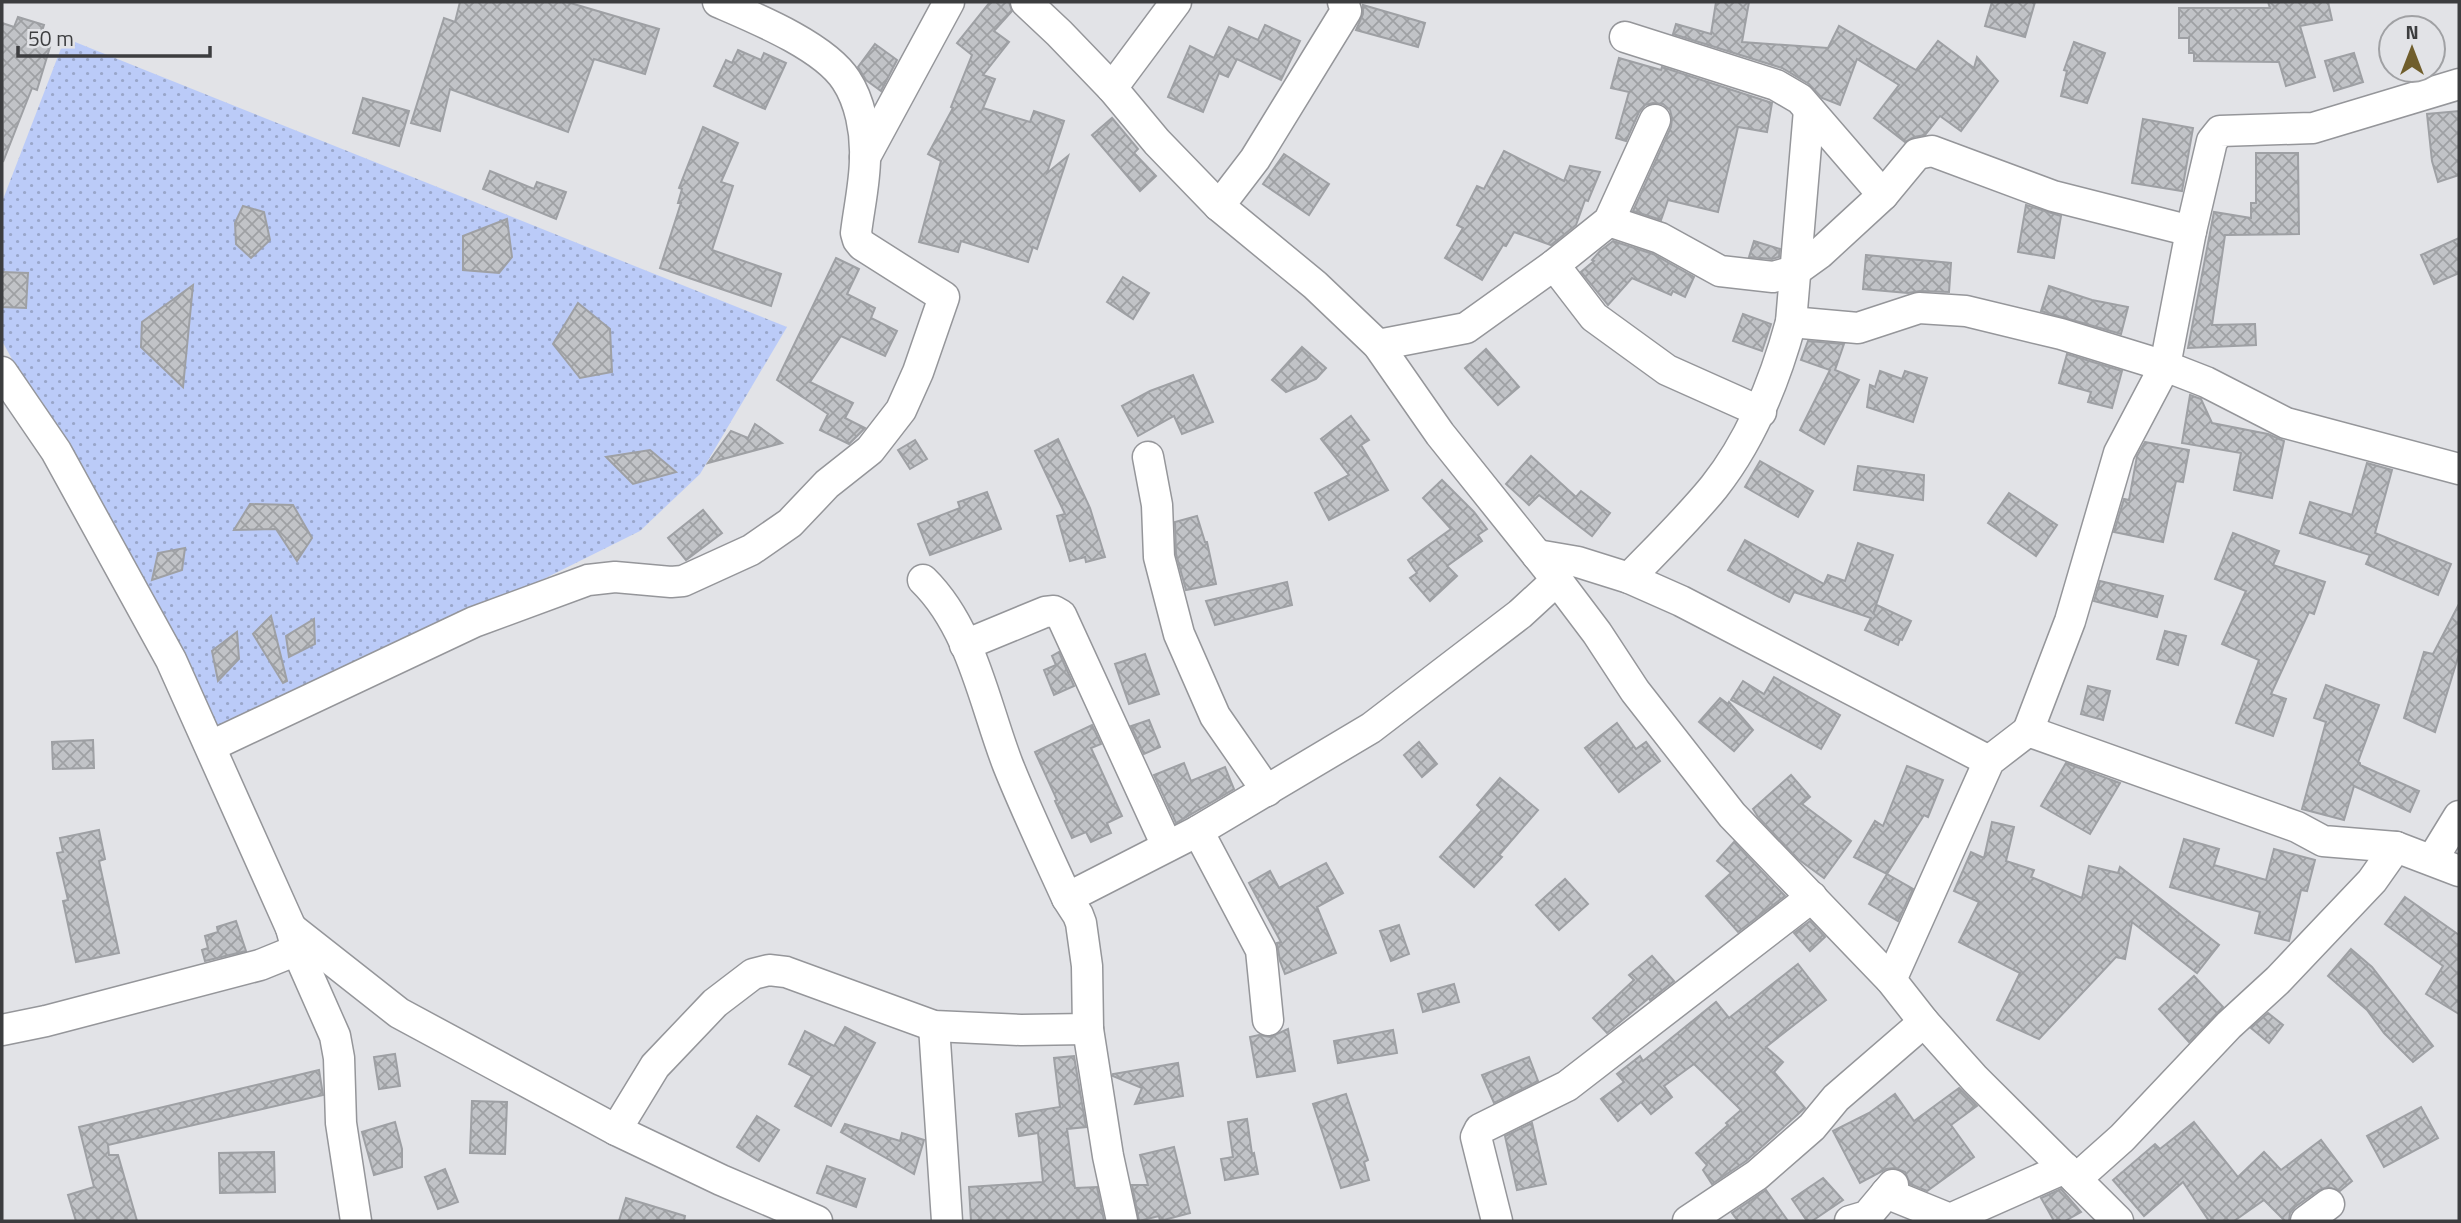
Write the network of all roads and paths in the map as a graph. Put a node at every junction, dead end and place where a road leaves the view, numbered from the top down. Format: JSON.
{"nodes":[{"id":1,"x":718,"y":2,"type":"edge"},
{"id":2,"x":949,"y":2,"type":"edge"},
{"id":3,"x":1026,"y":2,"type":"edge"},
{"id":4,"x":1176,"y":2,"type":"edge"},
{"id":5,"x":1343,"y":2,"type":"edge"},
{"id":6,"x":1625,"y":37,"type":"dead end"},
{"id":7,"x":2459,"y":84,"type":"edge"},
{"id":8,"x":1111,"y":88,"type":"junction"},
{"id":9,"x":1809,"y":110,"type":"junction"},
{"id":10,"x":1655,"y":120,"type":"dead end"},
{"id":11,"x":865,"y":157,"type":"junction"},
{"id":12,"x":1883,"y":195,"type":"junction"},
{"id":13,"x":1219,"y":206,"type":"junction"},
{"id":14,"x":1609,"y":221,"type":"junction"},
{"id":15,"x":2190,"y":231,"type":"junction"},
{"id":16,"x":1554,"y":265,"type":"junction"},
{"id":17,"x":1795,"y":271,"type":"junction"},
{"id":18,"x":1791,"y":322,"type":"junction"},
{"id":19,"x":1378,"y":345,"type":"junction"},
{"id":20,"x":2165,"y":366,"type":"junction"},
{"id":21,"x":2,"y":372,"type":"edge"},
{"id":22,"x":1761,"y":412,"type":"junction"},
{"id":23,"x":1148,"y":457,"type":"dead end"},
{"id":24,"x":2459,"y":469,"type":"edge"},
{"id":25,"x":1537,"y":555,"type":"junction"},
{"id":26,"x":1629,"y":578,"type":"junction"},
{"id":27,"x":923,"y":580,"type":"dead end"},
{"id":28,"x":1557,"y":580,"type":"junction"},
{"id":29,"x":965,"y":645,"type":"junction"},
{"id":30,"x":2028,"y":731,"type":"junction"},
{"id":31,"x":211,"y":746,"type":"junction"},
{"id":32,"x":1989,"y":761,"type":"junction"},
{"id":33,"x":1267,"y":791,"type":"junction"},
{"id":34,"x":2459,"y":816,"type":"edge"},
{"id":35,"x":1198,"y":831,"type":"junction"},
{"id":36,"x":1167,"y":846,"type":"junction"},
{"id":37,"x":2396,"y":847,"type":"junction"},
{"id":38,"x":2432,"y":860,"type":"junction"},
{"id":39,"x":2459,"y":871,"type":"edge"},
{"id":40,"x":1812,"y":897,"type":"junction"},
{"id":41,"x":1067,"y":898,"type":"junction"},
{"id":42,"x":294,"y":939,"type":"junction"},
{"id":43,"x":1891,"y":980,"type":"junction"},
{"id":44,"x":1268,"y":1020,"type":"dead end"},
{"id":45,"x":1924,"y":1022,"type":"junction"},
{"id":46,"x":934,"y":1026,"type":"junction"},
{"id":47,"x":1088,"y":1029,"type":"junction"},
{"id":48,"x":2,"y":1030,"type":"edge"},
{"id":49,"x":616,"y":1130,"type":"junction"},
{"id":50,"x":2071,"y":1174,"type":"junction"},
{"id":51,"x":356,"y":1221,"type":"edge"},
{"id":52,"x":817,"y":1221,"type":"edge"},
{"id":53,"x":947,"y":1221,"type":"edge"},
{"id":54,"x":1122,"y":1221,"type":"edge"},
{"id":55,"x":1497,"y":1221,"type":"edge"},
{"id":56,"x":1688,"y":1221,"type":"edge"},
{"id":57,"x":1850,"y":1221,"type":"edge"},
{"id":58,"x":2118,"y":1221,"type":"edge"}],
"edges":[{"from":1,"to":11,"type":"street"},
{"from":2,"to":11,"type":"street"},
{"from":3,"to":8,"type":"street"},
{"from":4,"to":8,"type":"street"},
{"from":5,"to":13,"type":"street"},
{"from":6,"to":9,"type":"street"},
{"from":7,"to":15,"type":"street"},
{"from":8,"to":13,"type":"street"},
{"from":9,"to":12,"type":"street"},
{"from":9,"to":17,"type":"street"},
{"from":10,"to":14,"type":"street"},
{"from":11,"to":31,"type":"street"},
{"from":12,"to":15,"type":"street"},
{"from":12,"to":17,"type":"street"},
{"from":13,"to":19,"type":"street"},
{"from":14,"to":16,"type":"street"},
{"from":14,"to":17,"type":"street"},
{"from":15,"to":20,"type":"street"},
{"from":16,"to":19,"type":"street"},
{"from":16,"to":22,"type":"street"},
{"from":17,"to":18,"type":"street"},
{"from":18,"to":20,"type":"street"},
{"from":18,"to":22,"type":"street"},
{"from":19,"to":25,"type":"street"},
{"from":20,"to":24,"type":"street"},
{"from":20,"to":30,"type":"street"},
{"from":21,"to":31,"type":"street"},
{"from":22,"to":26,"type":"street"},
{"from":23,"to":33,"type":"street"},
{"from":25,"to":26,"type":"street"},
{"from":25,"to":28,"type":"street"},
{"from":26,"to":32,"type":"street"},
{"from":27,"to":29,"type":"street"},
{"from":28,"to":33,"type":"street"},
{"from":28,"to":40,"type":"street"},
{"from":29,"to":36,"type":"street"},
{"from":29,"to":41,"type":"street"},
{"from":30,"to":32,"type":"street"},
{"from":30,"to":37,"type":"street"},
{"from":31,"to":42,"type":"street"},
{"from":32,"to":43,"type":"street"},
{"from":33,"to":35,"type":"street"},
{"from":34,"to":38,"type":"street"},
{"from":35,"to":36,"type":"street"},
{"from":35,"to":44,"type":"street"},
{"from":36,"to":41,"type":"street"},
{"from":37,"to":38,"type":"street"},
{"from":37,"to":50,"type":"street"},
{"from":38,"to":39,"type":"street"},
{"from":40,"to":43,"type":"street"},
{"from":40,"to":55,"type":"street"},
{"from":41,"to":47,"type":"street"},
{"from":42,"to":48,"type":"street"},
{"from":42,"to":49,"type":"street"},
{"from":42,"to":51,"type":"street"},
{"from":43,"to":45,"type":"street"},
{"from":45,"to":50,"type":"street"},
{"from":45,"to":56,"type":"street"},
{"from":46,"to":47,"type":"street"},
{"from":46,"to":49,"type":"street"},
{"from":46,"to":53,"type":"street"},
{"from":47,"to":54,"type":"street"},
{"from":49,"to":52,"type":"street"},
{"from":50,"to":57,"type":"street"},
{"from":50,"to":58,"type":"street"}]}
